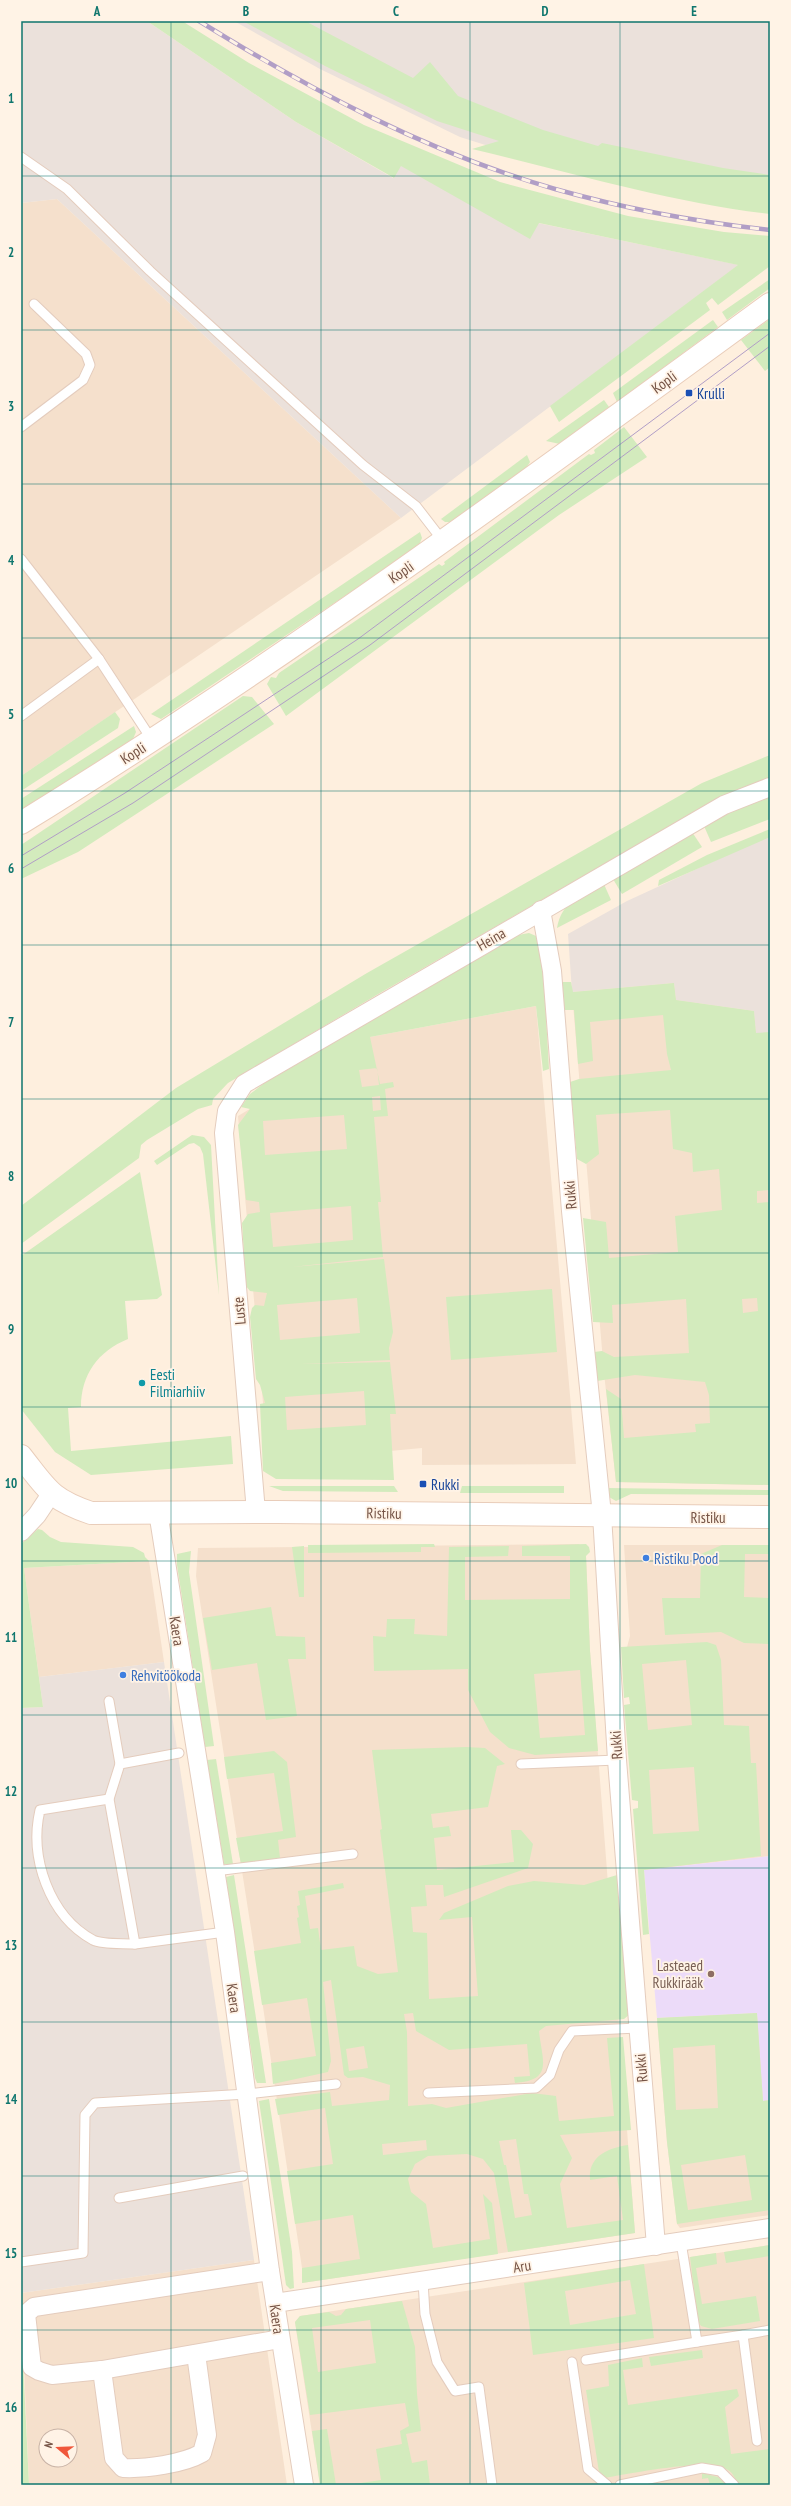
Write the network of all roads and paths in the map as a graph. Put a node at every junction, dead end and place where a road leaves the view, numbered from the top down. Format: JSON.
{"nodes":[{"id":1,"x":21,"y":157,"type":"edge"},
{"id":2,"x":34,"y":304,"type":"dead end"},
{"id":3,"x":770,"y":304,"type":"edge"},
{"id":4,"x":21,"y":427,"type":"edge"},
{"id":5,"x":444,"y":542,"type":"junction"},
{"id":6,"x":21,"y":559,"type":"edge"},
{"id":7,"x":99,"y":659,"type":"junction"},
{"id":8,"x":21,"y":716,"type":"edge"},
{"id":9,"x":152,"y":740,"type":"junction"},
{"id":10,"x":770,"y":787,"type":"edge"},
{"id":11,"x":21,"y":823,"type":"edge"},
{"id":12,"x":541,"y":910,"type":"junction"},
{"id":13,"x":227,"y":1111,"type":"joint"},
{"id":14,"x":21,"y":1456,"type":"edge"},
{"id":15,"x":51,"y":1494,"type":"junction"},
{"id":16,"x":158,"y":1512,"type":"junction"},
{"id":17,"x":256,"y":1512,"type":"junction"},
{"id":18,"x":602,"y":1515,"type":"junction"},
{"id":19,"x":770,"y":1517,"type":"edge"},
{"id":20,"x":21,"y":1532,"type":"edge"},
{"id":21,"x":109,"y":1701,"type":"dead end"},
{"id":22,"x":179,"y":1753,"type":"dead end"},
{"id":23,"x":617,"y":1760,"type":"junction"},
{"id":24,"x":120,"y":1764,"type":"junction"},
{"id":25,"x":521,"y":1764,"type":"dead end"},
{"id":26,"x":109,"y":1799,"type":"junction"},
{"id":27,"x":353,"y":1854,"type":"dead end"},
{"id":28,"x":215,"y":1871,"type":"junction"},
{"id":29,"x":225,"y":1932,"type":"junction"},
{"id":30,"x":135,"y":1944,"type":"junction"},
{"id":31,"x":638,"y":2028,"type":"junction"},
{"id":32,"x":336,"y":2084,"type":"dead end"},
{"id":33,"x":428,"y":2093,"type":"dead end"},
{"id":34,"x":247,"y":2094,"type":"junction"},
{"id":35,"x":243,"y":2176,"type":"dead end"},
{"id":36,"x":119,"y":2198,"type":"dead end"},
{"id":37,"x":770,"y":2228,"type":"edge"},
{"id":38,"x":681,"y":2242,"type":"junction"},
{"id":39,"x":656,"y":2246,"type":"junction"},
{"id":40,"x":21,"y":2262,"type":"edge"},
{"id":41,"x":270,"y":2271,"type":"junction"},
{"id":42,"x":423,"y":2281,"type":"junction"},
{"id":43,"x":275,"y":2303,"type":"junction"},
{"id":44,"x":770,"y":2330,"type":"edge"},
{"id":45,"x":743,"y":2335,"type":"junction"},
{"id":46,"x":280,"y":2339,"type":"junction"},
{"id":47,"x":697,"y":2342,"type":"junction"},
{"id":48,"x":196,"y":2354,"type":"junction"},
{"id":49,"x":586,"y":2360,"type":"dead end"},
{"id":50,"x":572,"y":2362,"type":"dead end"},
{"id":51,"x":102,"y":2370,"type":"junction"},
{"id":52,"x":756,"y":2441,"type":"dead end"},
{"id":53,"x":304,"y":2485,"type":"edge"},
{"id":54,"x":492,"y":2485,"type":"edge"},
{"id":55,"x":607,"y":2485,"type":"edge"},
{"id":56,"x":619,"y":2485,"type":"edge"},
{"id":57,"x":734,"y":2485,"type":"edge"}],
"edges":[{"from":1,"to":5,"type":"lane"},
{"from":2,"to":4,"type":"lane"},
{"from":3,"to":5,"type":"street","name":"Kopli"},
{"from":5,"to":9,"type":"street","name":"Kopli"},
{"from":6,"to":7,"type":"lane"},
{"from":7,"to":8,"type":"lane"},
{"from":7,"to":9,"type":"lane"},
{"from":9,"to":11,"type":"street","name":"Kopli"},
{"from":10,"to":12,"type":"street","name":"Heina"},
{"from":12,"to":13,"type":"street","name":"Heina"},
{"from":12,"to":18,"type":"street","name":"Rukki"},
{"from":13,"to":17,"type":"street","name":"Luste"},
{"from":14,"to":15,"type":"street","name":"Ristiku"},
{"from":15,"to":16,"type":"street","name":"Ristiku"},
{"from":15,"to":20,"type":"street"},
{"from":16,"to":17,"type":"street","name":"Ristiku"},
{"from":16,"to":28,"type":"street","name":"Kaera"},
{"from":17,"to":18,"type":"street","name":"Ristiku"},
{"from":18,"to":19,"type":"street","name":"Ristiku"},
{"from":18,"to":23,"type":"street","name":"Rukki"},
{"from":21,"to":24,"type":"lane"},
{"from":22,"to":24,"type":"lane"},
{"from":23,"to":25,"type":"lane"},
{"from":23,"to":31,"type":"street","name":"Rukki"},
{"from":24,"to":26,"type":"lane"},
{"from":26,"to":30,"type":"lane"},
{"from":26,"to":30,"type":"lane"},
{"from":27,"to":28,"type":"lane"},
{"from":28,"to":29,"type":"street","name":"Kaera"},
{"from":29,"to":30,"type":"lane"},
{"from":29,"to":34,"type":"street","name":"Kaera"},
{"from":31,"to":33,"type":"lane"},
{"from":31,"to":39,"type":"street","name":"Rukki"},
{"from":32,"to":34,"type":"lane"},
{"from":34,"to":40,"type":"lane"},
{"from":34,"to":41,"type":"street","name":"Kaera"},
{"from":35,"to":36,"type":"lane"},
{"from":37,"to":38,"type":"street","name":"Aru"},
{"from":38,"to":39,"type":"street","name":"Aru"},
{"from":38,"to":47,"type":"lane"},
{"from":39,"to":42,"type":"street","name":"Aru"},
{"from":41,"to":43,"type":"street","name":"Kaera"},
{"from":41,"to":51,"type":"street"},
{"from":42,"to":43,"type":"street","name":"Aru"},
{"from":42,"to":54,"type":"lane"},
{"from":43,"to":46,"type":"street","name":"Kaera"},
{"from":44,"to":45,"type":"lane"},
{"from":45,"to":47,"type":"lane"},
{"from":45,"to":52,"type":"lane"},
{"from":46,"to":48,"type":"street"},
{"from":46,"to":53,"type":"street","name":"Kaera"},
{"from":47,"to":49,"type":"lane"},
{"from":48,"to":51,"type":"street"},
{"from":48,"to":51,"type":"street"},
{"from":50,"to":55,"type":"lane"},
{"from":56,"to":57,"type":"lane"}]}
